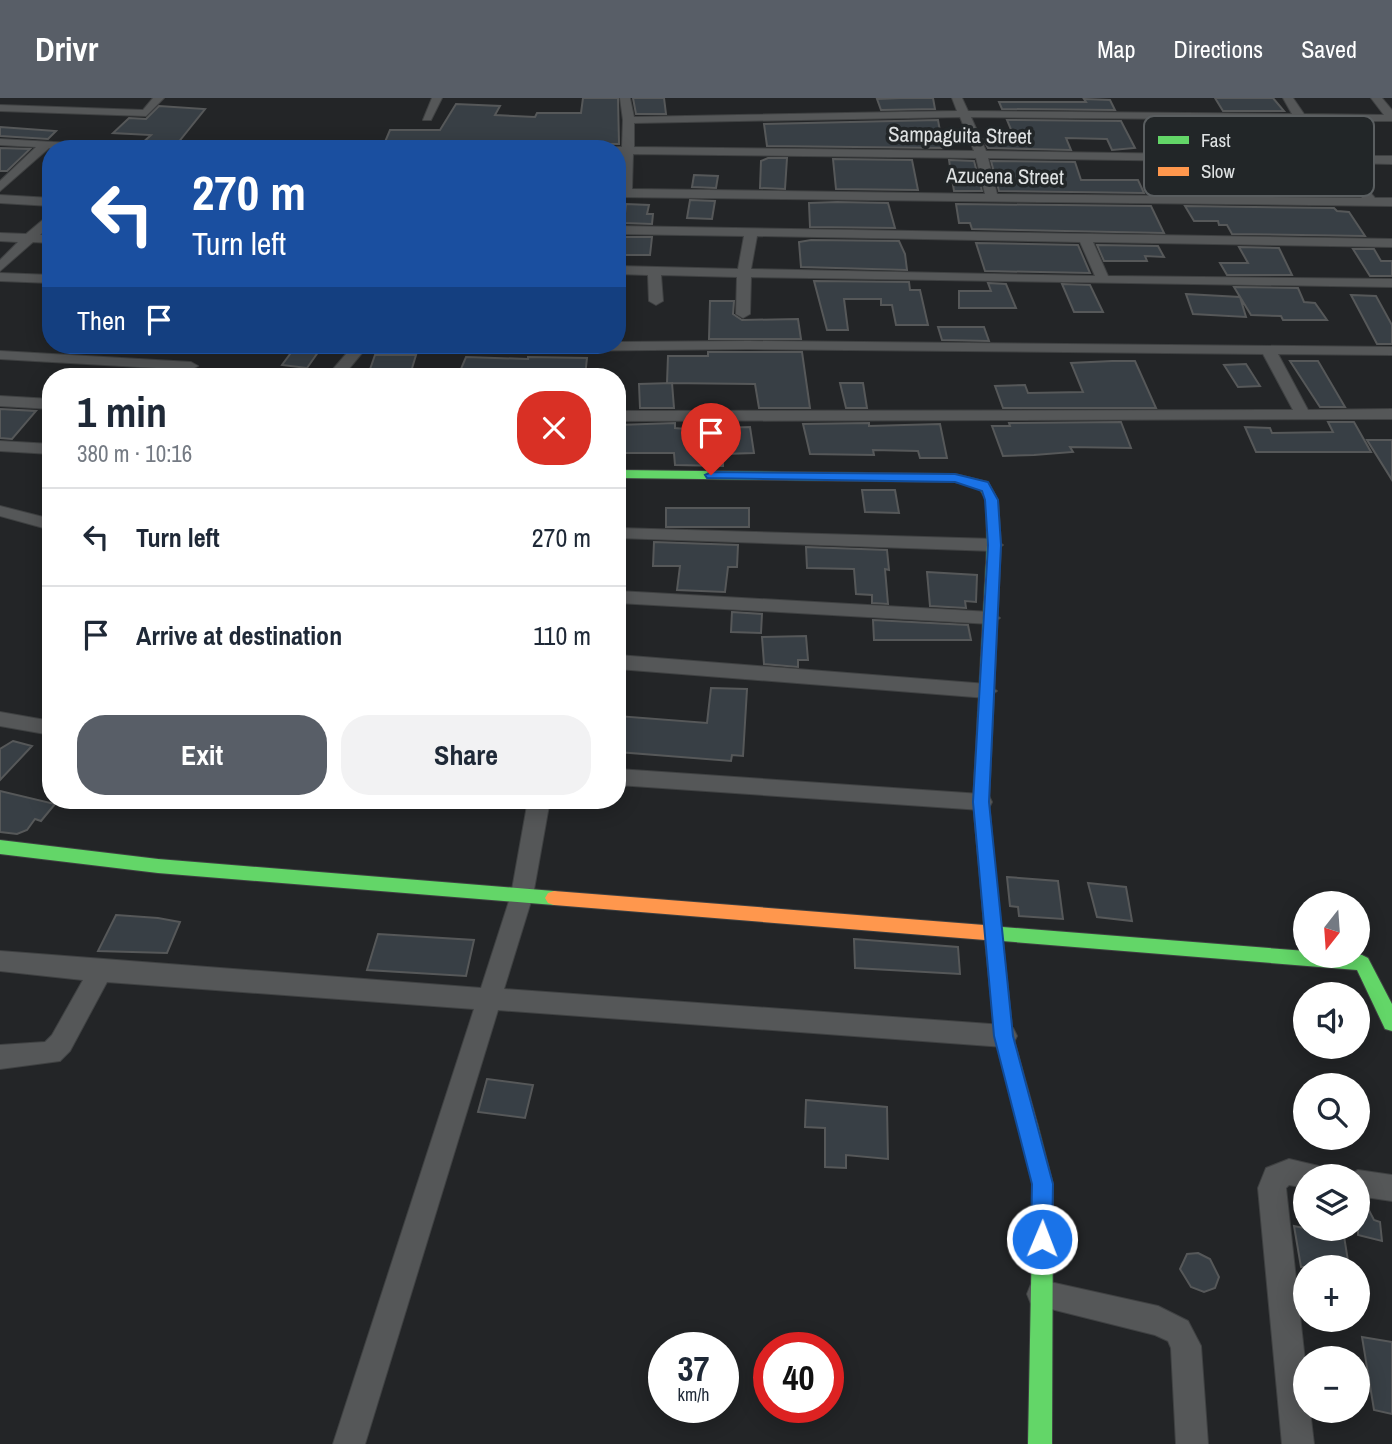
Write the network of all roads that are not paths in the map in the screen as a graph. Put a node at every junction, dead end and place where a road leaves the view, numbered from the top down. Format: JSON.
{"nodes":[{"id":1,"x":63,"y":98,"type":"edge"},
{"id":2,"x":159,"y":98,"type":"edge"},
{"id":3,"x":437,"y":98,"type":"edge"},
{"id":4,"x":625,"y":98,"type":"edge"},
{"id":5,"x":957,"y":98,"type":"edge"},
{"id":6,"x":1123,"y":98,"type":"edge"},
{"id":7,"x":1288,"y":98,"type":"edge"},
{"id":8,"x":1376,"y":98,"type":"edge"},
{"id":9,"x":0,"y":108,"type":"edge"},
{"id":10,"x":52,"y":109,"type":"junction"},
{"id":11,"x":962,"y":114,"type":"junction"},
{"id":12,"x":1144,"y":116,"type":"edge"},
{"id":13,"x":1149,"y":116,"type":"edge"},
{"id":14,"x":1276,"y":116,"type":"edge"},
{"id":15,"x":1299,"y":116,"type":"edge"},
{"id":16,"x":1131,"y":117,"type":"junction"},
{"id":17,"x":427,"y":118,"type":"dead end"},
{"id":18,"x":1374,"y":118,"type":"edge"},
{"id":19,"x":1392,"y":118,"type":"edge"},
{"id":20,"x":629,"y":120,"type":"junction"},
{"id":21,"x":0,"y":142,"type":"edge"},
{"id":22,"x":42,"y":144,"type":"edge"},
{"id":23,"x":626,"y":148,"type":"joint"},
{"id":24,"x":42,"y":149,"type":"edge"},
{"id":25,"x":981,"y":154,"type":"junction"},
{"id":26,"x":1144,"y":156,"type":"edge"},
{"id":27,"x":1374,"y":160,"type":"edge"},
{"id":28,"x":1392,"y":160,"type":"edge"},
{"id":29,"x":0,"y":187,"type":"edge"},
{"id":30,"x":626,"y":193,"type":"edge"},
{"id":31,"x":991,"y":195,"type":"junction"},
{"id":32,"x":1366,"y":196,"type":"edge"},
{"id":33,"x":0,"y":199,"type":"edge"},
{"id":34,"x":42,"y":201,"type":"edge"},
{"id":35,"x":1371,"y":202,"type":"junction"},
{"id":36,"x":1392,"y":202,"type":"edge"},
{"id":37,"x":42,"y":227,"type":"edge"},
{"id":38,"x":626,"y":230,"type":"edge"},
{"id":39,"x":751,"y":232,"type":"junction"},
{"id":40,"x":0,"y":237,"type":"edge"},
{"id":41,"x":31,"y":238,"type":"junction"},
{"id":42,"x":42,"y":239,"type":"edge"},
{"id":43,"x":1086,"y":240,"type":"junction"},
{"id":44,"x":1391,"y":245,"type":"edge"},
{"id":45,"x":0,"y":267,"type":"edge"},
{"id":46,"x":626,"y":270,"type":"edge"},
{"id":47,"x":654,"y":271,"type":"junction"},
{"id":48,"x":744,"y":272,"type":"junction"},
{"id":49,"x":0,"y":277,"type":"edge"},
{"id":50,"x":42,"y":279,"type":"edge"},
{"id":51,"x":1103,"y":279,"type":"junction"},
{"id":52,"x":1392,"y":283,"type":"edge"},
{"id":53,"x":656,"y":301,"type":"dead end"},
{"id":54,"x":743,"y":314,"type":"dead end"},
{"id":55,"x":626,"y":346,"type":"edge"},
{"id":56,"x":1392,"y":351,"type":"edge"},
{"id":57,"x":1269,"y":352,"type":"junction"},
{"id":58,"x":354,"y":354,"type":"edge"},
{"id":59,"x":0,"y":355,"type":"edge"},
{"id":60,"x":191,"y":366,"type":"dead end"},
{"id":61,"x":342,"y":368,"type":"edge"},
{"id":62,"x":0,"y":401,"type":"edge"},
{"id":63,"x":42,"y":403,"type":"edge"},
{"id":64,"x":1303,"y":414,"type":"junction"},
{"id":65,"x":1392,"y":414,"type":"edge"},
{"id":66,"x":626,"y":416,"type":"edge"},
{"id":67,"x":0,"y":446,"type":"edge"},
{"id":68,"x":42,"y":448,"type":"edge"},
{"id":69,"x":626,"y":474,"type":"edge"},
{"id":70,"x":0,"y":511,"type":"edge"},
{"id":71,"x":42,"y":521,"type":"edge"},
{"id":72,"x":626,"y":533,"type":"edge"},
{"id":73,"x":994,"y":545,"type":"junction"},
{"id":74,"x":626,"y":597,"type":"edge"},
{"id":75,"x":991,"y":618,"type":"junction"},
{"id":76,"x":626,"y":663,"type":"edge"},
{"id":77,"x":987,"y":691,"type":"junction"},
{"id":78,"x":0,"y":719,"type":"edge"},
{"id":79,"x":42,"y":726,"type":"edge"},
{"id":80,"x":626,"y":778,"type":"edge"},
{"id":81,"x":981,"y":802,"type":"junction"},
{"id":82,"x":537,"y":809,"type":"edge"},
{"id":83,"x":0,"y":847,"type":"edge"},
{"id":84,"x":522,"y":895,"type":"junction"},
{"id":85,"x":992,"y":931,"type":"junction"},
{"id":86,"x":0,"y":961,"type":"edge"},
{"id":87,"x":100,"y":971,"type":"junction"},
{"id":88,"x":490,"y":999,"type":"junction"},
{"id":89,"x":1392,"y":1023,"type":"edge"},
{"id":90,"x":1004,"y":1036,"type":"junction"},
{"id":91,"x":0,"y":1058,"type":"edge"},
{"id":92,"x":1293,"y":1173,"type":"edge"},
{"id":93,"x":1370,"y":1185,"type":"edge"},
{"id":94,"x":1392,"y":1188,"type":"edge"},
{"id":95,"x":1041,"y":1294,"type":"junction"},
{"id":96,"x":349,"y":1444,"type":"edge"},
{"id":97,"x":1040,"y":1444,"type":"edge"},
{"id":98,"x":1192,"y":1444,"type":"edge"},
{"id":99,"x":1298,"y":1444,"type":"edge"}],
"edges":[{"from":1,"to":10,"type":"street"},
{"from":2,"to":10,"type":"street"},
{"from":3,"to":17,"type":"street"},
{"from":4,"to":20,"type":"street"},
{"from":5,"to":11,"type":"street"},
{"from":6,"to":16,"type":"street"},
{"from":7,"to":15,"type":"street"},
{"from":8,"to":19,"type":"street"},
{"from":9,"to":10,"type":"street"},
{"from":11,"to":16,"type":"street"},
{"from":11,"to":20,"type":"street"},
{"from":11,"to":25,"type":"street"},
{"from":12,"to":16,"type":"street"},
{"from":13,"to":14,"type":"street"},
{"from":18,"to":19,"type":"street"},
{"from":20,"to":23,"type":"street"},
{"from":21,"to":22,"type":"street"},
{"from":23,"to":25,"type":"street","name":"Sampaguita Street"},
{"from":24,"to":29,"type":"street"},
{"from":25,"to":26,"type":"street","name":"Sampaguita Street"},
{"from":25,"to":31,"type":"street"},
{"from":27,"to":28,"type":"street","name":"Sampaguita Street"},
{"from":30,"to":31,"type":"street","name":"Azucena Street"},
{"from":31,"to":35,"type":"street","name":"Azucena Street"},
{"from":32,"to":35,"type":"street"},
{"from":33,"to":34,"type":"street"},
{"from":35,"to":36,"type":"street","name":"Azucena Street"},
{"from":37,"to":41,"type":"street"},
{"from":38,"to":39,"type":"street"},
{"from":39,"to":43,"type":"street"},
{"from":39,"to":48,"type":"street"},
{"from":40,"to":41,"type":"street"},
{"from":41,"to":42,"type":"street"},
{"from":41,"to":45,"type":"street"},
{"from":43,"to":44,"type":"street"},
{"from":43,"to":51,"type":"street"},
{"from":46,"to":47,"type":"street"},
{"from":47,"to":48,"type":"street"},
{"from":47,"to":53,"type":"street"},
{"from":48,"to":51,"type":"street"},
{"from":48,"to":54,"type":"street"},
{"from":49,"to":50,"type":"street"},
{"from":51,"to":52,"type":"street"},
{"from":55,"to":57,"type":"street"},
{"from":56,"to":57,"type":"street"},
{"from":57,"to":64,"type":"street"},
{"from":58,"to":61,"type":"street"},
{"from":59,"to":60,"type":"street"},
{"from":62,"to":63,"type":"street"},
{"from":64,"to":65,"type":"street"},
{"from":64,"to":66,"type":"street"},
{"from":67,"to":68,"type":"street"},
{"from":69,"to":73,"type":"street"},
{"from":70,"to":71,"type":"street"},
{"from":72,"to":73,"type":"street"},
{"from":73,"to":75,"type":"street"},
{"from":74,"to":75,"type":"street"},
{"from":75,"to":77,"type":"street"},
{"from":76,"to":77,"type":"street"},
{"from":77,"to":81,"type":"street"},
{"from":78,"to":79,"type":"street"},
{"from":80,"to":81,"type":"street"},
{"from":81,"to":85,"type":"street"},
{"from":82,"to":84,"type":"street"},
{"from":83,"to":84,"type":"street"},
{"from":84,"to":85,"type":"street"},
{"from":84,"to":88,"type":"street"},
{"from":85,"to":89,"type":"street"},
{"from":85,"to":90,"type":"street"},
{"from":86,"to":87,"type":"street"},
{"from":87,"to":88,"type":"street"},
{"from":87,"to":91,"type":"street"},
{"from":88,"to":90,"type":"street"},
{"from":88,"to":96,"type":"street"},
{"from":90,"to":95,"type":"street"},
{"from":92,"to":99,"type":"street"},
{"from":93,"to":94,"type":"street"},
{"from":95,"to":97,"type":"street"},
{"from":95,"to":98,"type":"street"}]}
